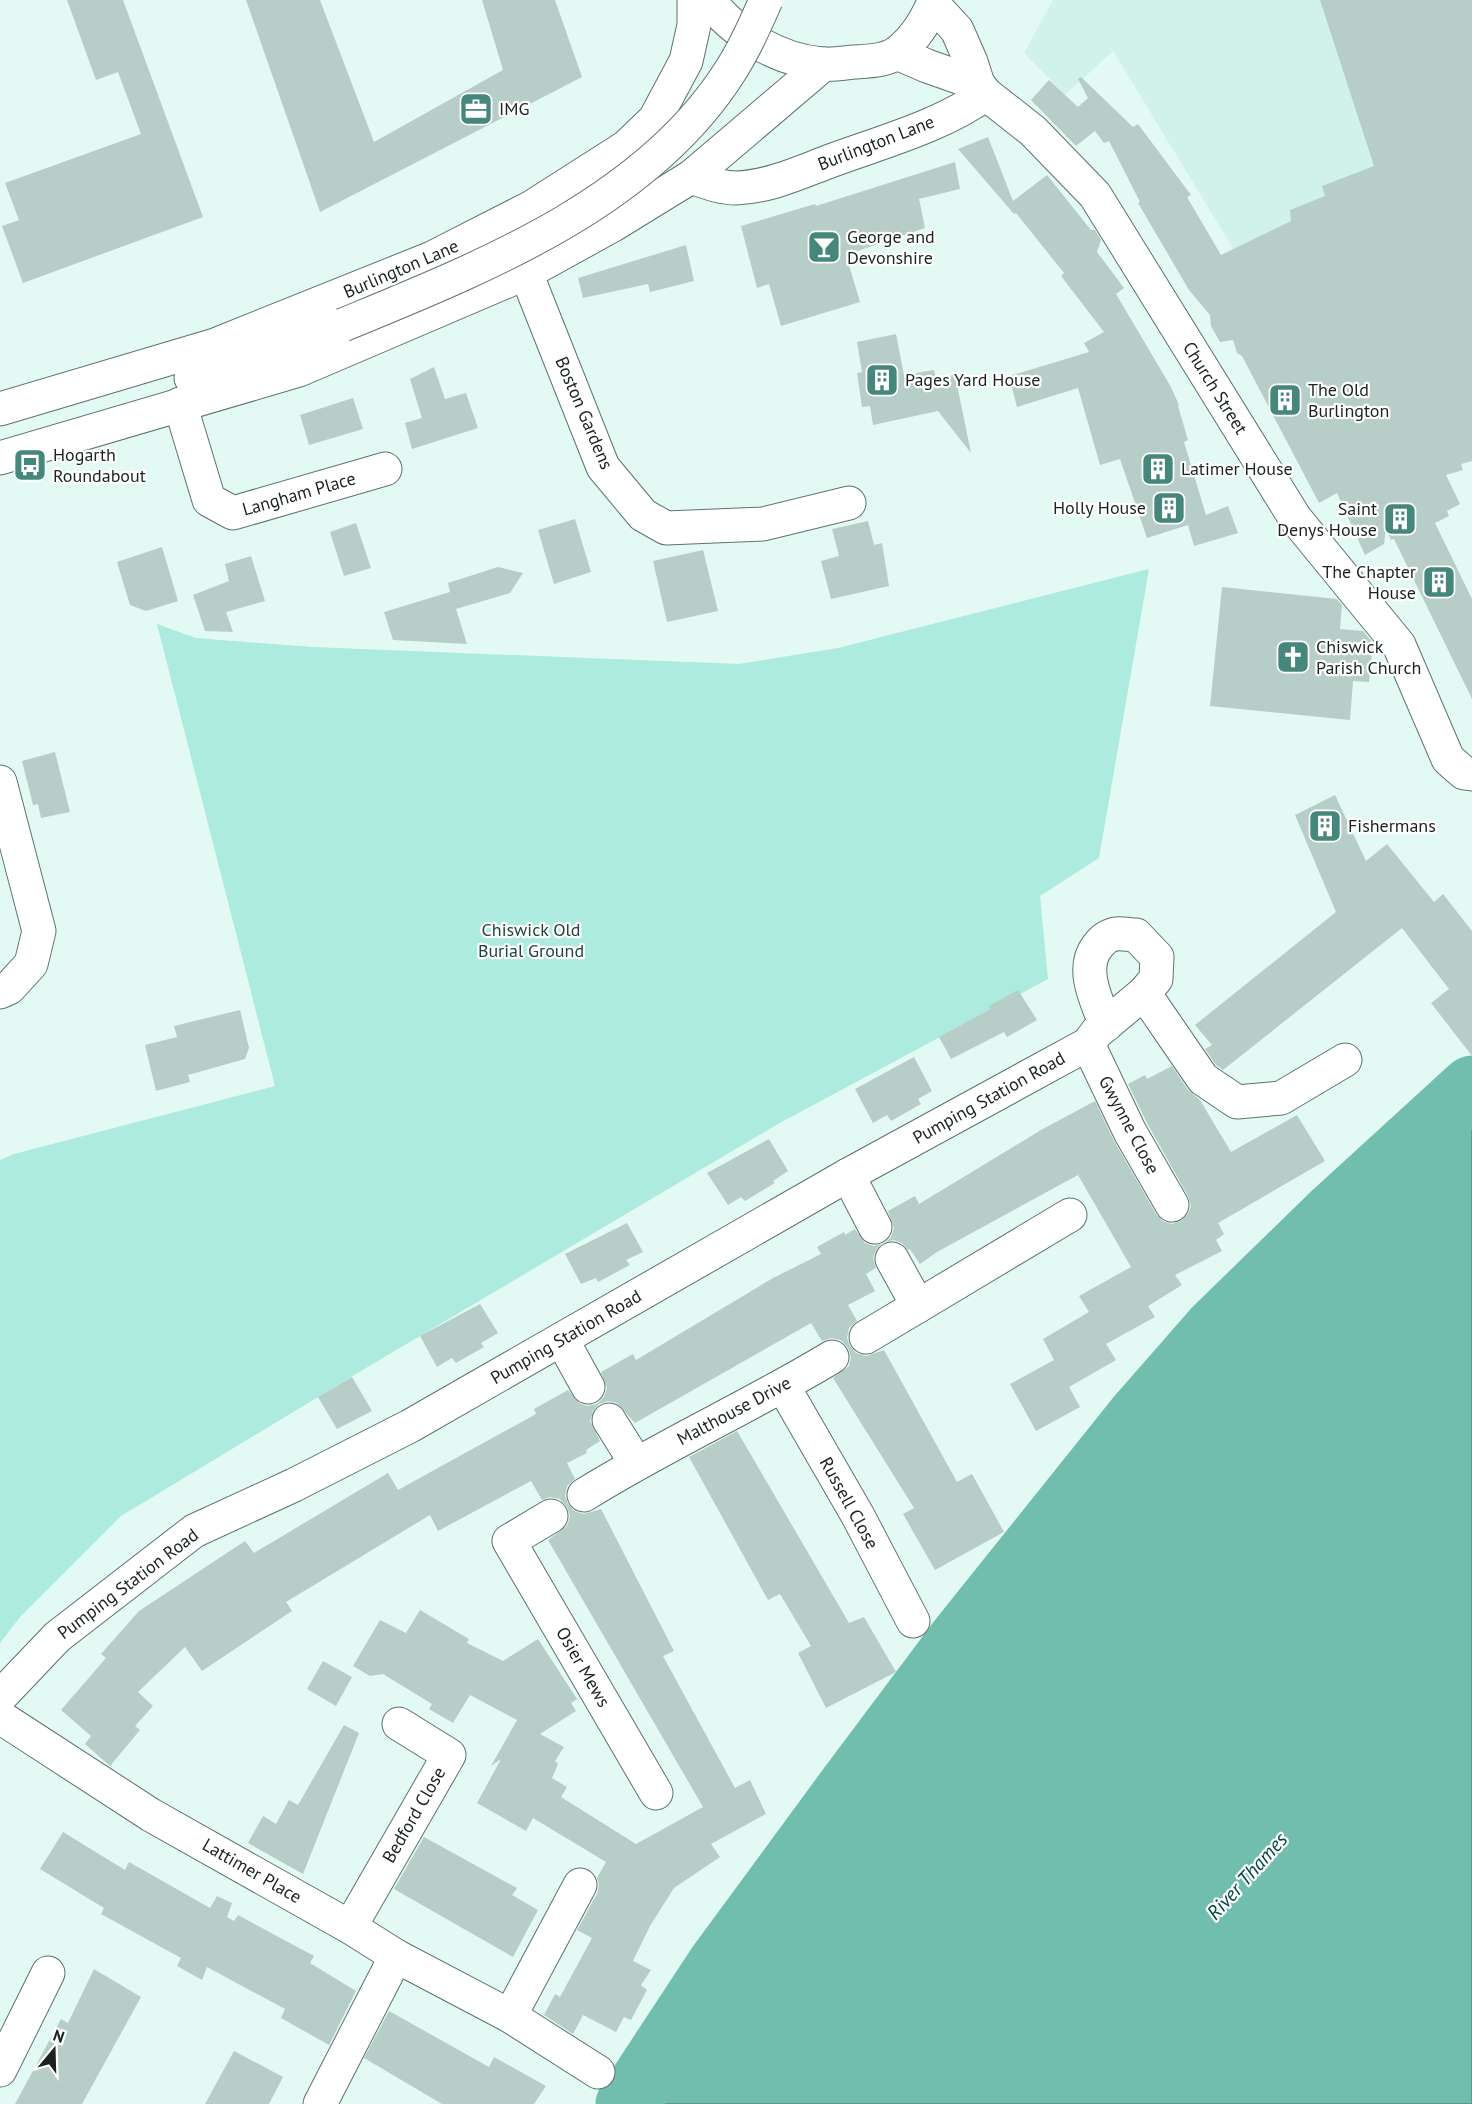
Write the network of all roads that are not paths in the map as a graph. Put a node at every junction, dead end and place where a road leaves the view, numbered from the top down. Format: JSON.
{"nodes":[{"id":1,"x":694,"y":0,"type":"edge"},
{"id":2,"x":709,"y":0,"type":"edge"},
{"id":3,"x":766,"y":0,"type":"edge"},
{"id":4,"x":935,"y":1,"type":"edge"},
{"id":5,"x":897,"y":53,"type":"junction"},
{"id":6,"x":824,"y":64,"type":"junction"},
{"id":7,"x":982,"y":89,"type":"junction"},
{"id":8,"x":692,"y":177,"type":"junction"},
{"id":9,"x":526,"y":273,"type":"junction"},
{"id":10,"x":180,"y":404,"type":"junction"},
{"id":11,"x":0,"y":409,"type":"edge"},
{"id":12,"x":0,"y":437,"type":"edge"},
{"id":13,"x":0,"y":458,"type":"edge"},
{"id":14,"x":385,"y":469,"type":"dead end"},
{"id":15,"x":849,"y":503,"type":"dead end"},
{"id":16,"x":1468,"y":774,"type":"edge"},
{"id":17,"x":0,"y":782,"type":"edge"},
{"id":18,"x":0,"y":992,"type":"edge"},
{"id":19,"x":1144,"y":993,"type":"junction"},
{"id":20,"x":1097,"y":1035,"type":"junction"},
{"id":21,"x":1345,"y":1060,"type":"dead end"},
{"id":22,"x":848,"y":1175,"type":"junction"},
{"id":23,"x":1172,"y":1205,"type":"dead end"},
{"id":24,"x":1070,"y":1215,"type":"dead end"},
{"id":25,"x":876,"y":1227,"type":"dead end"},
{"id":26,"x":892,"y":1258,"type":"dead end"},
{"id":27,"x":918,"y":1306,"type":"junction"},
{"id":28,"x":866,"y":1337,"type":"dead end"},
{"id":29,"x":562,"y":1340,"type":"junction"},
{"id":30,"x":832,"y":1357,"type":"dead end"},
{"id":31,"x":783,"y":1386,"type":"junction"},
{"id":32,"x":588,"y":1387,"type":"dead end"},
{"id":33,"x":609,"y":1420,"type":"dead end"},
{"id":34,"x":636,"y":1462,"type":"junction"},
{"id":35,"x":584,"y":1495,"type":"dead end"},
{"id":36,"x":550,"y":1516,"type":"dead end"},
{"id":37,"x":913,"y":1621,"type":"dead end"},
{"id":38,"x":0,"y":1697,"type":"edge"},
{"id":39,"x":0,"y":1717,"type":"edge"},
{"id":40,"x":399,"y":1724,"type":"dead end"},
{"id":41,"x":656,"y":1793,"type":"dead end"},
{"id":42,"x":580,"y":1885,"type":"dead end"},
{"id":43,"x":350,"y":1927,"type":"junction"},
{"id":44,"x":396,"y":1956,"type":"junction"},
{"id":45,"x":48,"y":1973,"type":"dead end"},
{"id":46,"x":510,"y":2016,"type":"junction"},
{"id":47,"x":0,"y":2070,"type":"edge"},
{"id":48,"x":598,"y":2072,"type":"dead end"},
{"id":49,"x":320,"y":2104,"type":"edge"}],
"edges":[{"from":1,"to":11,"type":"main road","name":"Burlington Lane"},
{"from":2,"to":6,"type":"main road"},
{"from":3,"to":12,"type":"main road","bridge":true},
{"from":4,"to":5,"type":"main road"},
{"from":4,"to":7,"type":"main road"},
{"from":5,"to":6,"type":"main road"},
{"from":5,"to":7,"type":"main road","name":"Church Street"},
{"from":6,"to":8,"type":"main road"},
{"from":7,"to":8,"type":"main road","name":"Burlington Lane"},
{"from":7,"to":16,"type":"main road","name":"Church Street"},
{"from":8,"to":9,"type":"main road"},
{"from":9,"to":10,"type":"main road"},
{"from":9,"to":15,"type":"main road","name":"Boston Gardens"},
{"from":10,"to":13,"type":"main road"},
{"from":10,"to":14,"type":"main road","name":"Langham Place"},
{"from":17,"to":18,"type":"main road"},
{"from":19,"to":20,"type":"main road","name":"Pumping Station Road"},
{"from":19,"to":20,"type":"main road","name":"Gwynne Close"},
{"from":19,"to":21,"type":"main road"},
{"from":20,"to":22,"type":"main road","name":"Pumping Station Road"},
{"from":20,"to":23,"type":"main road","name":"Gwynne Close"},
{"from":22,"to":25,"type":"main road"},
{"from":22,"to":29,"type":"main road","name":"Pumping Station Road"},
{"from":24,"to":27,"type":"main road"},
{"from":26,"to":27,"type":"main road"},
{"from":27,"to":28,"type":"main road"},
{"from":29,"to":32,"type":"main road"},
{"from":29,"to":38,"type":"main road","name":"Pumping Station Road"},
{"from":30,"to":31,"type":"main road","name":"Malthouse Drive"},
{"from":31,"to":34,"type":"main road","name":"Malthouse Drive"},
{"from":31,"to":37,"type":"main road","name":"Russell Close"},
{"from":33,"to":34,"type":"main road"},
{"from":34,"to":35,"type":"main road","name":"Malthouse Drive"},
{"from":36,"to":41,"type":"main road","name":"Osier Mews"},
{"from":39,"to":43,"type":"main road","name":"Lattimer Place"},
{"from":40,"to":43,"type":"main road","name":"Bedford Close"},
{"from":42,"to":46,"type":"main road"},
{"from":43,"to":44,"type":"main road","name":"Lattimer Place"},
{"from":44,"to":46,"type":"main road","name":"Lattimer Place"},
{"from":44,"to":49,"type":"main road"},
{"from":45,"to":47,"type":"main road"},
{"from":46,"to":48,"type":"main road","name":"Lattimer Place"}]}
